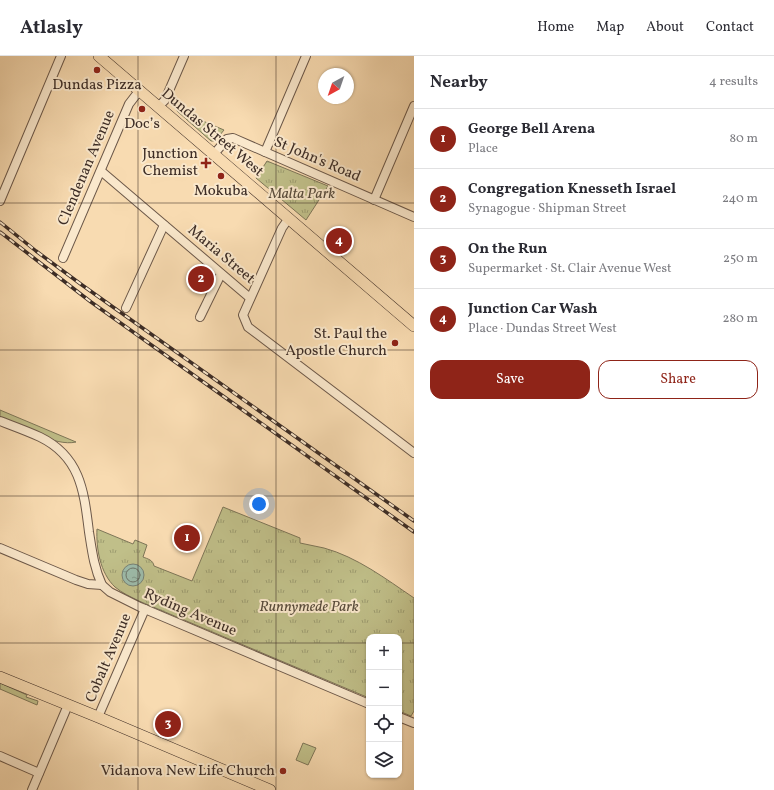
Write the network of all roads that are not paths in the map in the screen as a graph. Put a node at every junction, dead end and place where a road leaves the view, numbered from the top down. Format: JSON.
{"nodes":[{"id":1,"x":61,"y":56,"type":"edge"},
{"id":2,"x":99,"y":56,"type":"edge"},
{"id":3,"x":184,"y":56,"type":"edge"},
{"id":4,"x":306,"y":56,"type":"edge"},
{"id":5,"x":139,"y":91,"type":"junction"},
{"id":6,"x":414,"y":106,"type":"edge"},
{"id":7,"x":158,"y":107,"type":"junction"},
{"id":8,"x":265,"y":152,"type":"junction"},
{"id":9,"x":214,"y":154,"type":"junction"},
{"id":10,"x":101,"y":171,"type":"junction"},
{"id":11,"x":374,"y":200,"type":"junction"},
{"id":12,"x":0,"y":201,"type":"edge"},
{"id":13,"x":414,"y":217,"type":"edge"},
{"id":14,"x":289,"y":218,"type":"junction"},
{"id":15,"x":164,"y":225,"type":"junction"},
{"id":16,"x":63,"y":258,"type":"dead end"},
{"id":17,"x":221,"y":274,"type":"junction"},
{"id":18,"x":250,"y":298,"type":"junction"},
{"id":19,"x":126,"y":308,"type":"dead end"},
{"id":20,"x":200,"y":317,"type":"dead end"},
{"id":21,"x":414,"y":326,"type":"edge"},
{"id":22,"x":0,"y":420,"type":"edge"},
{"id":23,"x":412,"y":449,"type":"edge"},
{"id":24,"x":0,"y":548,"type":"edge"},
{"id":25,"x":102,"y":586,"type":"junction"},
{"id":26,"x":145,"y":609,"type":"junction"},
{"id":27,"x":0,"y":677,"type":"edge"},
{"id":28,"x":366,"y":703,"type":"edge"},
{"id":29,"x":68,"y":705,"type":"junction"},
{"id":30,"x":98,"y":717,"type":"junction"},
{"id":31,"x":402,"y":718,"type":"edge"},
{"id":32,"x":414,"y":723,"type":"edge"},
{"id":33,"x":0,"y":756,"type":"edge"},
{"id":34,"x":39,"y":773,"type":"junction"},
{"id":35,"x":32,"y":790,"type":"edge"},
{"id":36,"x":270,"y":790,"type":"edge"}],
"edges":[{"from":1,"to":12,"type":"street"},
{"from":2,"to":5,"type":"main road","name":"Dundas Street West"},
{"from":3,"to":7,"type":"street"},
{"from":4,"to":8,"type":"street"},
{"from":5,"to":7,"type":"main road","name":"Dundas Street West"},
{"from":5,"to":10,"type":"street","name":"Clendenan Avenue"},
{"from":6,"to":11,"type":"street"},
{"from":7,"to":9,"type":"main road","name":"Dundas Street West"},
{"from":8,"to":9,"type":"street","name":"St John's Road"},
{"from":8,"to":11,"type":"street","name":"St John's Road"},
{"from":9,"to":14,"type":"main road","name":"Dundas Street West"},
{"from":10,"to":15,"type":"street","name":"Maria Street"},
{"from":10,"to":16,"type":"street","name":"Clendenan Avenue"},
{"from":11,"to":13,"type":"street","name":"St John's Road"},
{"from":14,"to":18,"type":"street"},
{"from":14,"to":21,"type":"main road","name":"Dundas Street West"},
{"from":15,"to":17,"type":"street","name":"Maria Street"},
{"from":15,"to":19,"type":"street"},
{"from":17,"to":18,"type":"street","name":"Maria Street"},
{"from":17,"to":20,"type":"street"},
{"from":18,"to":23,"type":"street","name":"Maria Street"},
{"from":22,"to":25,"type":"street"},
{"from":24,"to":25,"type":"street","name":"Ryding Avenue"},
{"from":25,"to":26,"type":"street","name":"Ryding Avenue"},
{"from":26,"to":28,"type":"street","name":"Ryding Avenue"},
{"from":26,"to":30,"type":"street","name":"Cobalt Avenue"},
{"from":27,"to":29,"type":"main road"},
{"from":29,"to":30,"type":"main road"},
{"from":29,"to":34,"type":"street"},
{"from":30,"to":36,"type":"main road"},
{"from":31,"to":32,"type":"street"},
{"from":33,"to":34,"type":"street"},
{"from":34,"to":35,"type":"street"}]}
